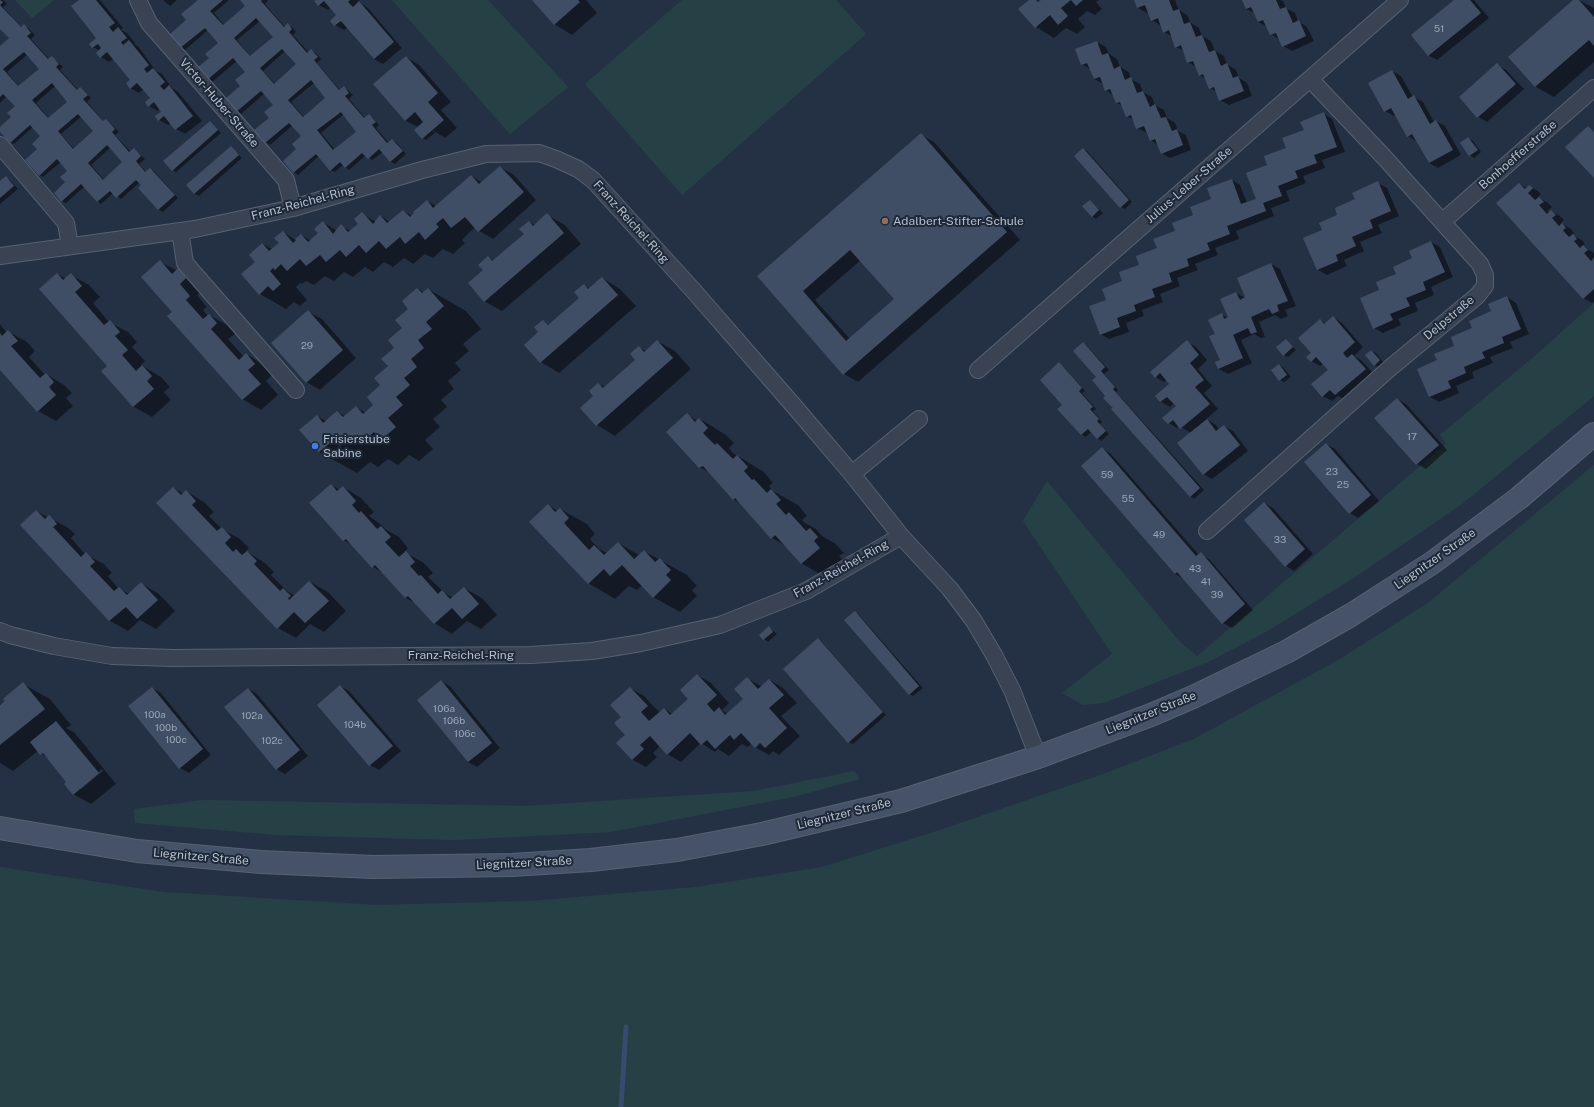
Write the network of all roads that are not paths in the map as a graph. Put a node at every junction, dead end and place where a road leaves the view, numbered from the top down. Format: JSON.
{"nodes":[{"id":1,"x":138,"y":0,"type":"edge"},
{"id":2,"x":1400,"y":0,"type":"edge"},
{"id":3,"x":1310,"y":79,"type":"junction"},
{"id":4,"x":1594,"y":88,"type":"edge"},
{"id":5,"x":0,"y":145,"type":"edge"},
{"id":6,"x":293,"y":208,"type":"junction"},
{"id":7,"x":1442,"y":222,"type":"junction"},
{"id":8,"x":180,"y":231,"type":"junction"},
{"id":9,"x":70,"y":246,"type":"junction"},
{"id":10,"x":0,"y":256,"type":"edge"},
{"id":11,"x":978,"y":370,"type":"dead end"},
{"id":12,"x":296,"y":390,"type":"dead end"},
{"id":13,"x":919,"y":419,"type":"dead end"},
{"id":14,"x":1594,"y":434,"type":"edge"},
{"id":15,"x":852,"y":474,"type":"junction"},
{"id":16,"x":1207,"y":531,"type":"dead end"},
{"id":17,"x":901,"y":536,"type":"junction"},
{"id":18,"x":0,"y":631,"type":"edge"},
{"id":19,"x":1038,"y":757,"type":"junction"},
{"id":20,"x":0,"y":828,"type":"edge"}],
"edges":[{"from":1,"to":6,"type":"street","name":"Victor-Huber-Straße"},
{"from":2,"to":3,"type":"street","name":"Julius-Leber-Straße"},
{"from":3,"to":7,"type":"street","name":"Delpstraße"},
{"from":3,"to":11,"type":"street","name":"Julius-Leber-Straße"},
{"from":4,"to":7,"type":"street","name":"Bonhoefferstraße"},
{"from":5,"to":9,"type":"street"},
{"from":6,"to":8,"type":"street","name":"Franz-Reichel-Ring"},
{"from":6,"to":15,"type":"street","name":"Franz-Reichel-Ring"},
{"from":7,"to":16,"type":"street","name":"Delpstraße"},
{"from":8,"to":9,"type":"street","name":"Franz-Reichel-Ring"},
{"from":8,"to":12,"type":"street"},
{"from":9,"to":10,"type":"street","name":"Franz-Reichel-Ring"},
{"from":13,"to":15,"type":"street"},
{"from":14,"to":19,"type":"main road","name":"Liegnitzer Straße"},
{"from":15,"to":17,"type":"street","name":"Franz-Reichel-Ring"},
{"from":17,"to":18,"type":"street","name":"Franz-Reichel-Ring"},
{"from":17,"to":19,"type":"street","name":"Franz-Reichel-Ring"},
{"from":19,"to":20,"type":"main road","name":"Liegnitzer Straße"}]}
